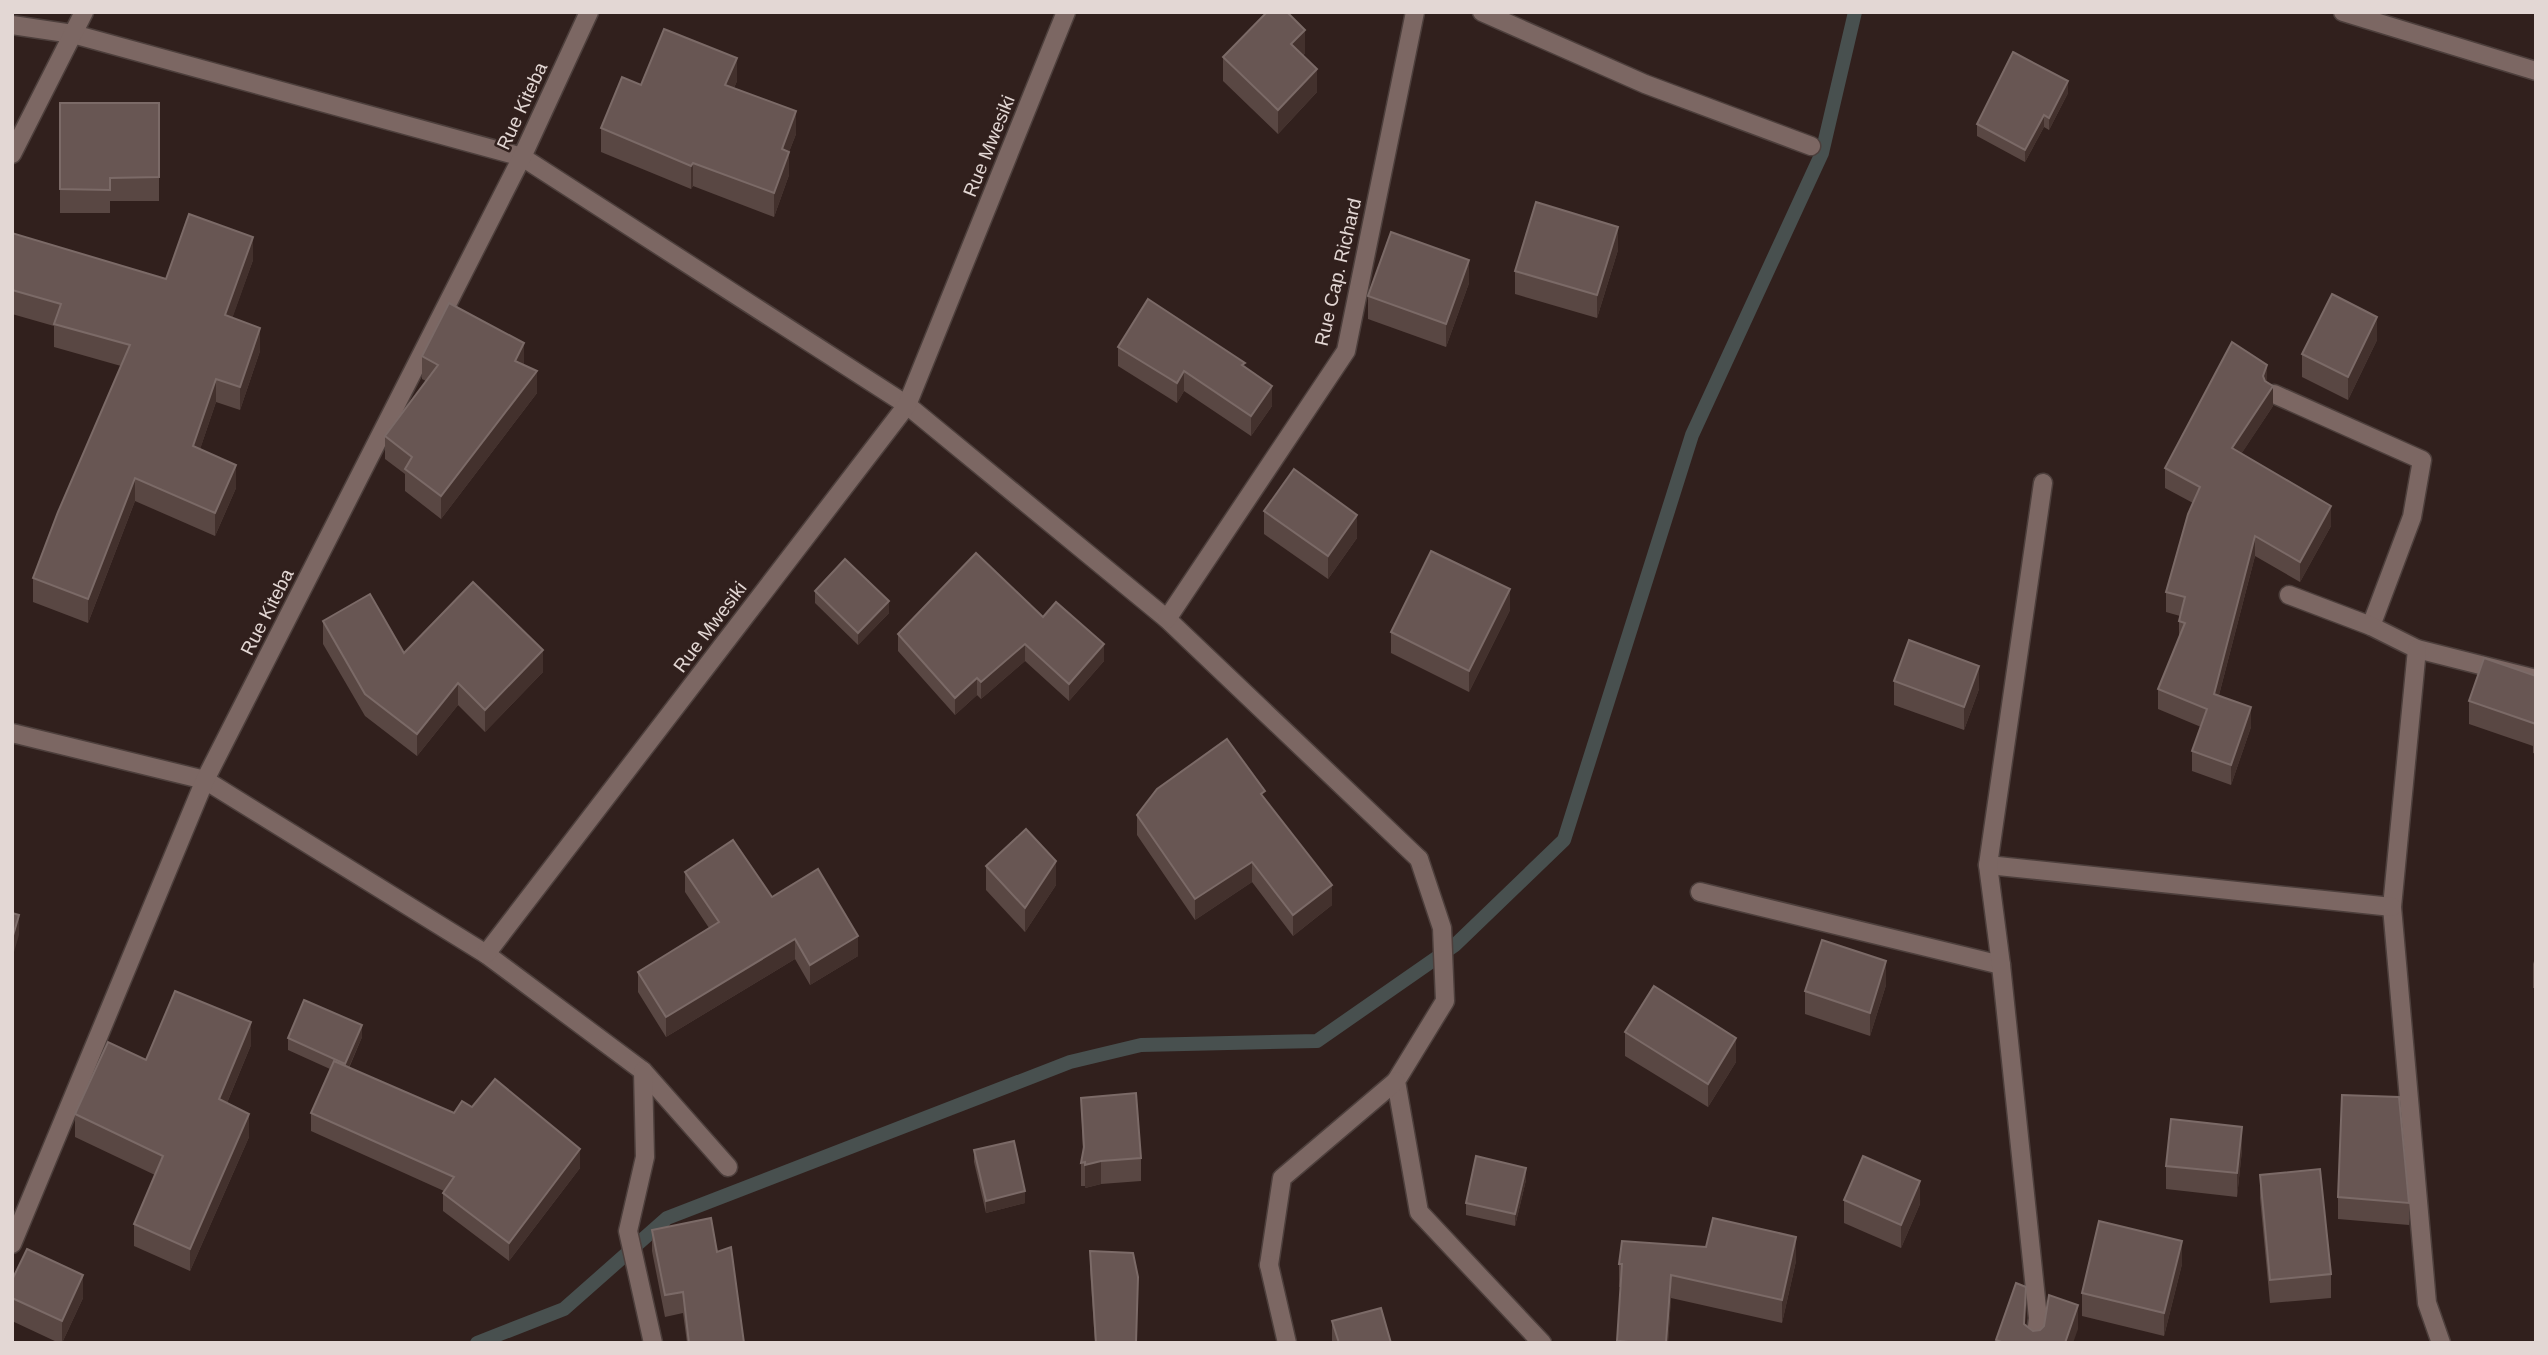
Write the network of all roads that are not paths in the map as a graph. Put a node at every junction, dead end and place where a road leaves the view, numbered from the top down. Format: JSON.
{"nodes":[{"id":1,"x":84,"y":12,"type":"edge"},
{"id":2,"x":589,"y":12,"type":"edge"},
{"id":3,"x":1066,"y":12,"type":"edge"},
{"id":4,"x":1415,"y":12,"type":"edge"},
{"id":5,"x":1482,"y":12,"type":"edge"},
{"id":6,"x":2343,"y":12,"type":"edge"},
{"id":7,"x":12,"y":24,"type":"edge"},
{"id":8,"x":73,"y":34,"type":"junction"},
{"id":9,"x":2536,"y":71,"type":"edge"},
{"id":10,"x":1811,"y":146,"type":"dead end"},
{"id":11,"x":12,"y":154,"type":"edge"},
{"id":12,"x":522,"y":157,"type":"junction"},
{"id":13,"x":2274,"y":394,"type":"edge"},
{"id":14,"x":907,"y":405,"type":"junction"},
{"id":15,"x":2043,"y":483,"type":"dead end"},
{"id":16,"x":2288,"y":595,"type":"dead end"},
{"id":17,"x":1167,"y":619,"type":"junction"},
{"id":18,"x":2371,"y":626,"type":"junction"},
{"id":19,"x":2417,"y":649,"type":"junction"},
{"id":20,"x":2536,"y":679,"type":"edge"},
{"id":21,"x":12,"y":733,"type":"edge"},
{"id":22,"x":205,"y":780,"type":"junction"},
{"id":23,"x":1988,"y":865,"type":"junction"},
{"id":24,"x":1700,"y":892,"type":"dead end"},
{"id":25,"x":2392,"y":907,"type":"junction"},
{"id":26,"x":486,"y":954,"type":"junction"},
{"id":27,"x":2001,"y":965,"type":"junction"},
{"id":28,"x":643,"y":1071,"type":"junction"},
{"id":29,"x":1396,"y":1081,"type":"junction"},
{"id":30,"x":728,"y":1167,"type":"dead end"},
{"id":31,"x":12,"y":1244,"type":"edge"},
{"id":32,"x":653,"y":1343,"type":"edge"},
{"id":33,"x":1287,"y":1343,"type":"edge"},
{"id":34,"x":1542,"y":1343,"type":"edge"},
{"id":35,"x":2035,"y":1343,"type":"edge"},
{"id":36,"x":2441,"y":1343,"type":"edge"}],
"edges":[{"from":1,"to":8,"type":"street"},
{"from":2,"to":12,"type":"street","name":"Rue Kiteba"},
{"from":3,"to":14,"type":"street","name":"Rue Mwesiki"},
{"from":4,"to":17,"type":"street","name":"Rue Cap. Richard"},
{"from":5,"to":10,"type":"street"},
{"from":6,"to":9,"type":"street"},
{"from":7,"to":8,"type":"street"},
{"from":8,"to":11,"type":"street"},
{"from":8,"to":12,"type":"street"},
{"from":12,"to":14,"type":"street"},
{"from":12,"to":22,"type":"street","name":"Rue Kiteba"},
{"from":13,"to":18,"type":"street"},
{"from":14,"to":17,"type":"street"},
{"from":14,"to":26,"type":"street","name":"Rue Mwesiki"},
{"from":15,"to":23,"type":"street"},
{"from":16,"to":18,"type":"street"},
{"from":17,"to":29,"type":"street"},
{"from":18,"to":19,"type":"street"},
{"from":19,"to":20,"type":"street"},
{"from":19,"to":25,"type":"street"},
{"from":21,"to":22,"type":"street"},
{"from":22,"to":26,"type":"street"},
{"from":22,"to":31,"type":"street","name":"Rue Kiteba"},
{"from":23,"to":25,"type":"street"},
{"from":23,"to":27,"type":"street"},
{"from":24,"to":27,"type":"street"},
{"from":25,"to":36,"type":"street"},
{"from":26,"to":28,"type":"street"},
{"from":27,"to":35,"type":"street"},
{"from":28,"to":30,"type":"street"},
{"from":28,"to":32,"type":"street"},
{"from":29,"to":33,"type":"street"},
{"from":29,"to":34,"type":"street"}]}
